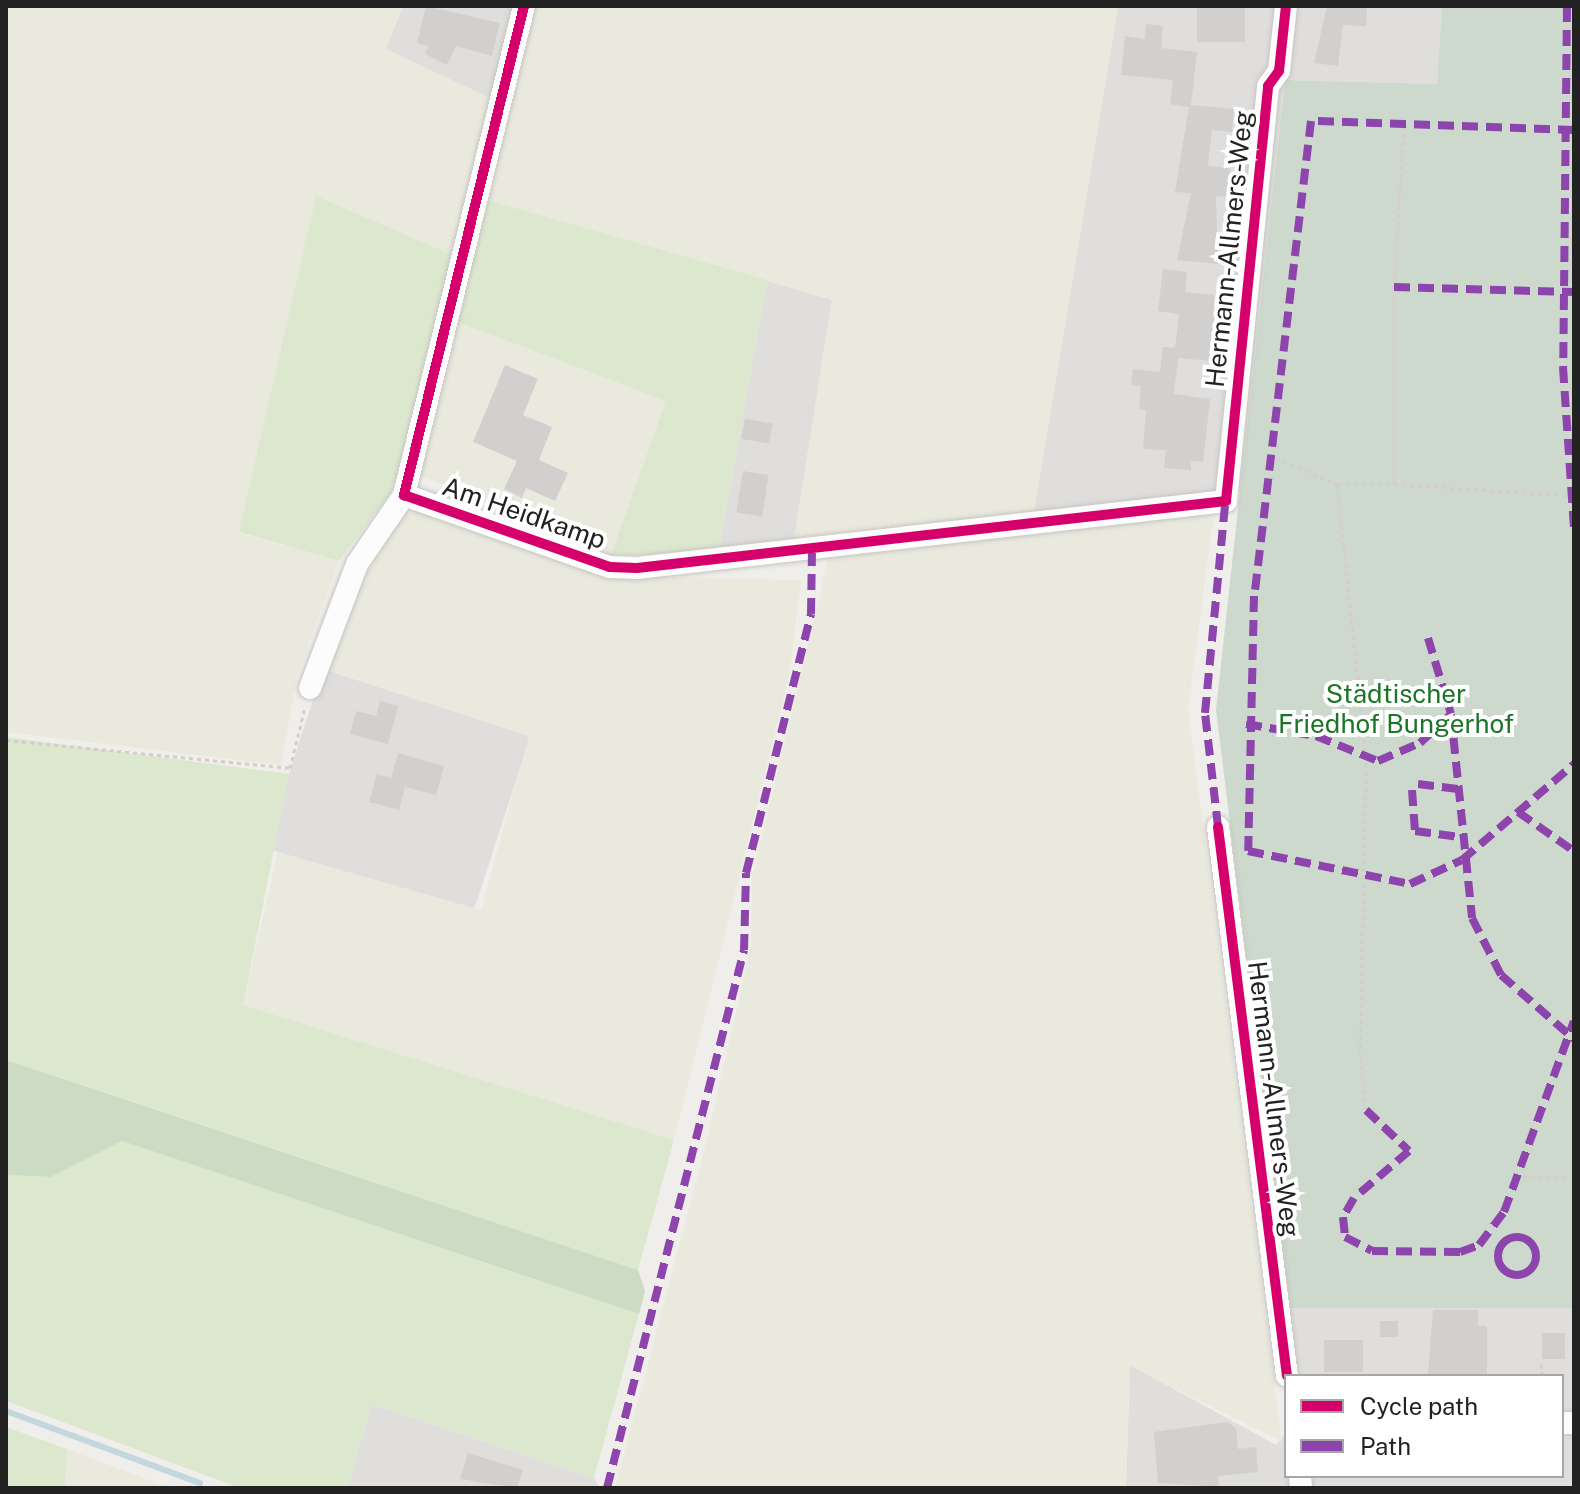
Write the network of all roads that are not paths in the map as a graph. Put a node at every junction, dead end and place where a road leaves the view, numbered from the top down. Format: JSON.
{"nodes":[{"id":1,"x":524,"y":6,"type":"edge"},
{"id":2,"x":1286,"y":6,"type":"edge"},
{"id":3,"x":404,"y":495,"type":"junction"},
{"id":4,"x":1226,"y":501,"type":"joint"},
{"id":5,"x":310,"y":688,"type":"road end"},
{"id":6,"x":1218,"y":827,"type":"dead end"},
{"id":7,"x":1287,"y":1374,"type":"edge"}],
"edges":[{"from":1,"to":3,"type":"street","name":"Am Heidkamp"},
{"from":2,"to":4,"type":"street","name":"Hermann-Allmers-Weg"},
{"from":3,"to":4,"type":"street","name":"Am Heidkamp"},
{"from":3,"to":5,"type":"street","name":"Am Heidkamp"},
{"from":6,"to":7,"type":"street","name":"Hermann-Allmers-Weg"}]}
